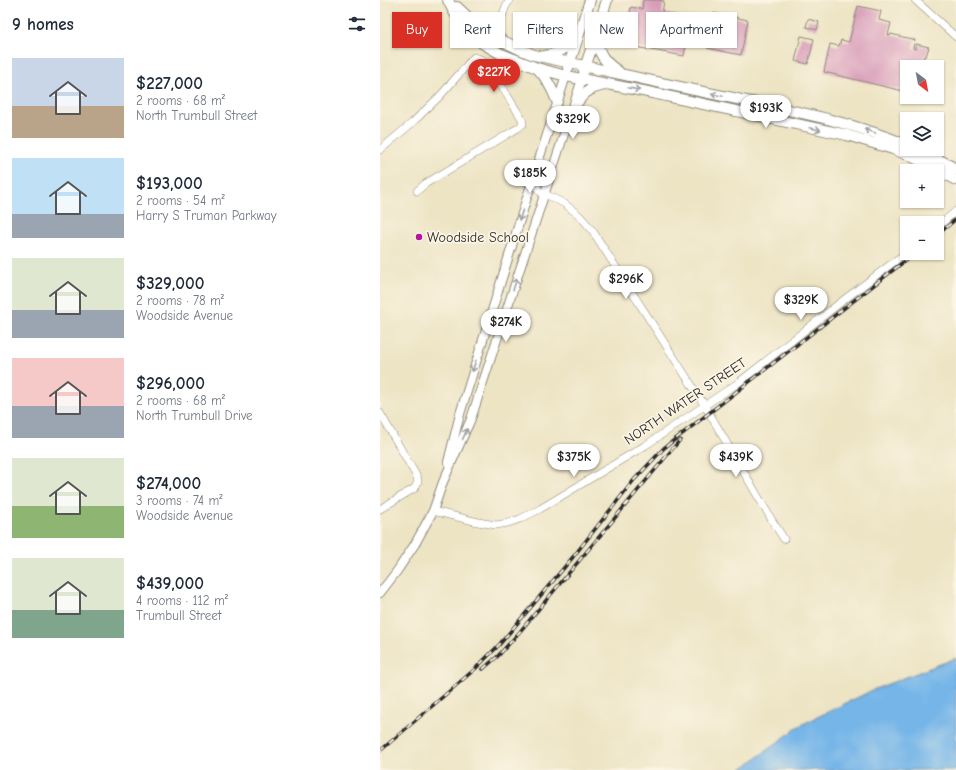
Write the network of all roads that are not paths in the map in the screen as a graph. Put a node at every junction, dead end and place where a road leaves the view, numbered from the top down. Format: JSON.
{"nodes":[{"id":1,"x":449,"y":0,"type":"edge"},
{"id":2,"x":510,"y":0,"type":"edge"},
{"id":3,"x":590,"y":0,"type":"edge"},
{"id":4,"x":607,"y":0,"type":"edge"},
{"id":5,"x":914,"y":0,"type":"edge"},
{"id":6,"x":504,"y":12,"type":"edge"},
{"id":7,"x":603,"y":12,"type":"edge"},
{"id":8,"x":580,"y":32,"type":"junction"},
{"id":9,"x":956,"y":37,"type":"edge"},
{"id":10,"x":592,"y":48,"type":"edge"},
{"id":11,"x":598,"y":48,"type":"edge"},
{"id":12,"x":543,"y":57,"type":"junction"},
{"id":13,"x":570,"y":63,"type":"junction"},
{"id":14,"x":586,"y":66,"type":"junction"},
{"id":15,"x":536,"y":68,"type":"junction"},
{"id":16,"x":622,"y":74,"type":"junction"},
{"id":17,"x":566,"y":76,"type":"junction"},
{"id":18,"x":582,"y":79,"type":"junction"},
{"id":19,"x":609,"y":84,"type":"junction"},
{"id":20,"x":557,"y":101,"type":"junction"},
{"id":21,"x":572,"y":110,"type":"junction"},
{"id":22,"x":900,"y":142,"type":"edge"},
{"id":23,"x":380,"y":150,"type":"edge"},
{"id":24,"x":932,"y":156,"type":"edge"},
{"id":25,"x":954,"y":175,"type":"edge"},
{"id":26,"x":533,"y":178,"type":"junction"},
{"id":27,"x":417,"y":191,"type":"dead end"},
{"id":28,"x":544,"y":194,"type":"junction"},
{"id":29,"x":956,"y":211,"type":"edge"},
{"id":30,"x":944,"y":221,"type":"edge"},
{"id":31,"x":900,"y":257,"type":"edge"},
{"id":32,"x":705,"y":406,"type":"junction"},
{"id":33,"x":380,"y":413,"type":"edge"},
{"id":34,"x":443,"y":482,"type":"junction"},
{"id":35,"x":380,"y":509,"type":"edge"},
{"id":36,"x":433,"y":511,"type":"junction"},
{"id":37,"x":784,"y":539,"type":"dead end"},
{"id":38,"x":380,"y":593,"type":"edge"}],
"edges":[{"from":1,"to":12,"type":"main road"},
{"from":1,"to":15,"type":"main road"},
{"from":2,"to":6,"type":"street"},
{"from":3,"to":8,"type":"main road"},
{"from":4,"to":7,"type":"main road"},
{"from":5,"to":9,"type":"street"},
{"from":8,"to":12,"type":"main road"},
{"from":8,"to":13,"type":"main road"},
{"from":10,"to":14,"type":"main road"},
{"from":11,"to":16,"type":"main road"},
{"from":12,"to":13,"type":"main road"},
{"from":13,"to":14,"type":"main road"},
{"from":13,"to":17,"type":"main road"},
{"from":14,"to":16,"type":"main road"},
{"from":14,"to":18,"type":"main road"},
{"from":15,"to":17,"type":"main road"},
{"from":15,"to":20,"type":"main road"},
{"from":22,"to":16,"type":"main road","one_way":true},
{"from":17,"to":18,"type":"main road"},
{"from":17,"to":20,"type":"street"},
{"from":18,"to":19,"type":"main road"},
{"from":18,"to":21,"type":"street"},
{"from":19,"to":21,"type":"main road"},
{"from":19,"to":25,"type":"main road","one_way":true},
{"from":20,"to":26,"type":"street"},
{"from":21,"to":28,"type":"street"},
{"from":23,"to":27,"type":"street"},
{"from":24,"to":25,"type":"main road"},
{"from":26,"to":28,"type":"street"},
{"from":26,"to":34,"type":"street","one_way":true},
{"from":28,"to":32,"type":"street"},
{"from":34,"to":28,"type":"street","one_way":true},
{"from":29,"to":30,"type":"street"},
{"from":31,"to":32,"type":"street","name":"NORTH WATER STREET"},
{"from":32,"to":36,"type":"street","name":"NORTH WATER STREET"},
{"from":32,"to":37,"type":"street"},
{"from":33,"to":35,"type":"street"},
{"from":34,"to":36,"type":"street"},
{"from":36,"to":38,"type":"street"}]}
